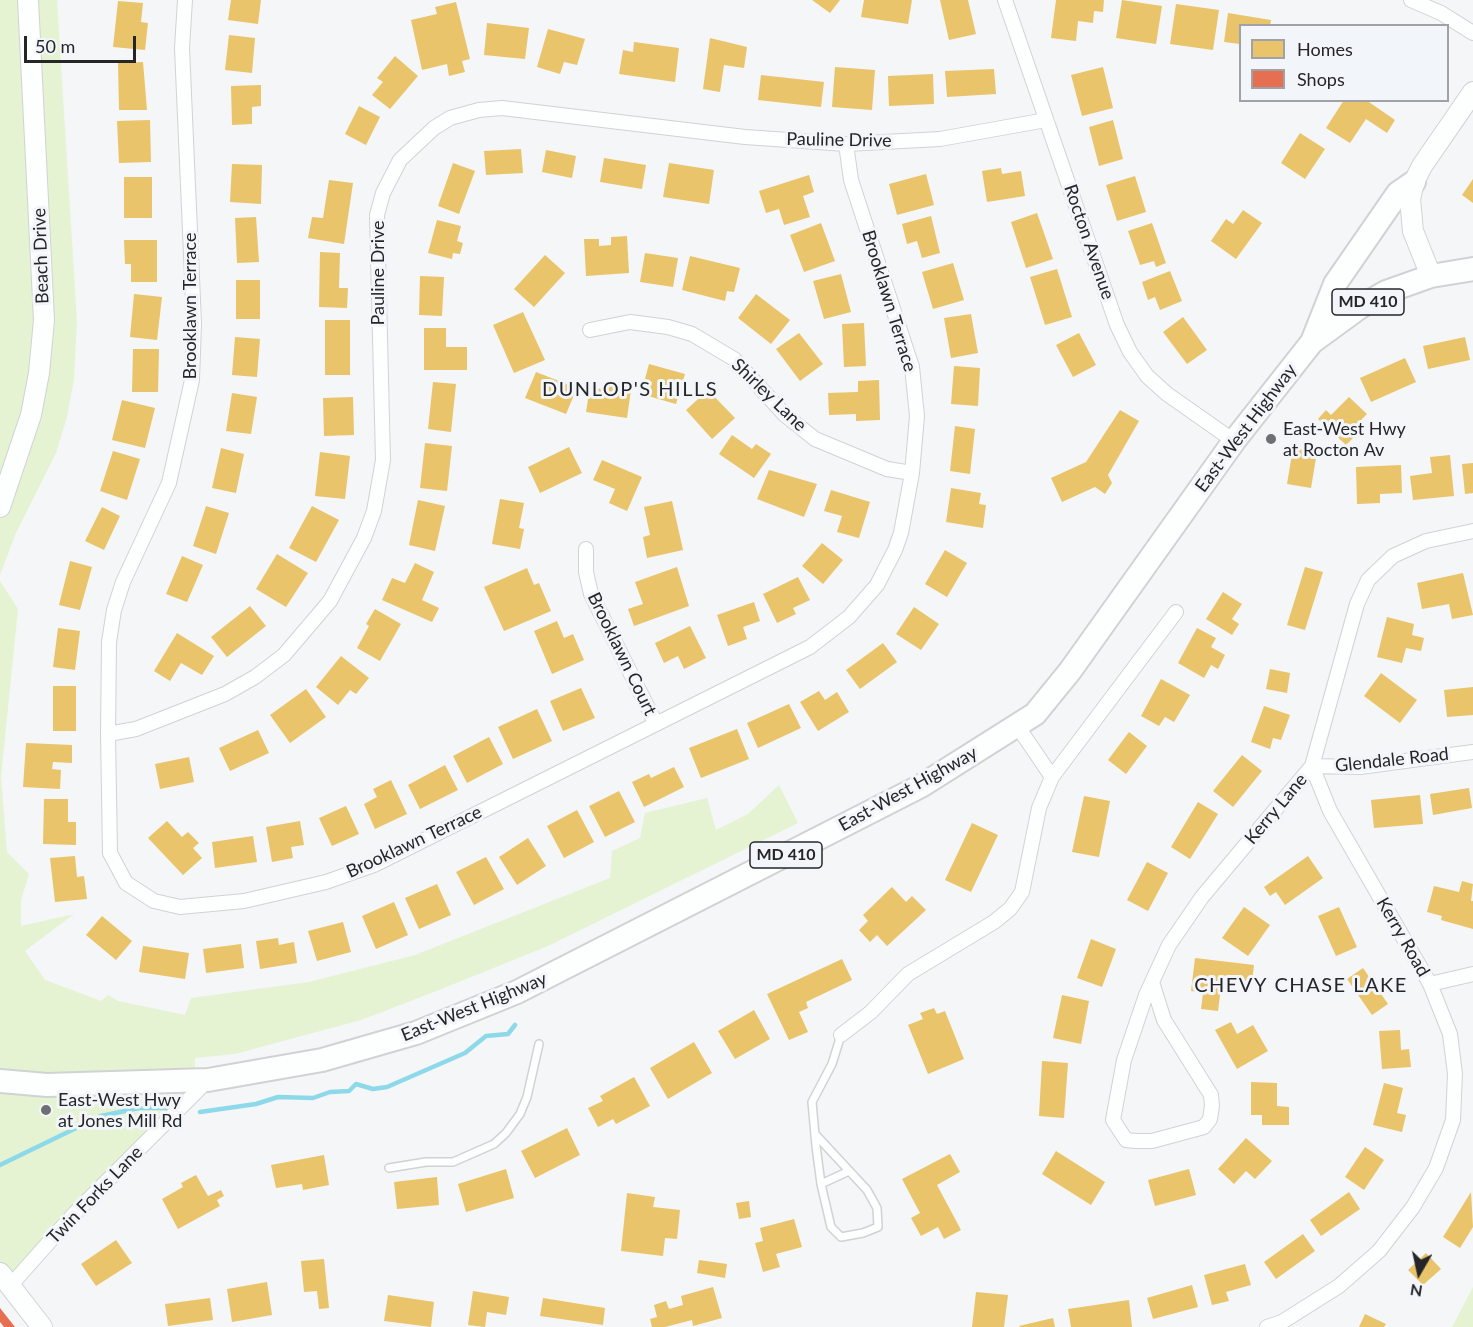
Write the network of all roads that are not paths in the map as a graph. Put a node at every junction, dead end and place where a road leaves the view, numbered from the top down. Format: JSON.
{"nodes":[{"id":1,"x":28,"y":0,"type":"edge"},
{"id":2,"x":185,"y":0,"type":"edge"},
{"id":3,"x":1005,"y":0,"type":"edge"},
{"id":4,"x":1411,"y":0,"type":"edge"},
{"id":5,"x":1473,"y":33,"type":"edge"},
{"id":6,"x":1473,"y":92,"type":"edge"},
{"id":7,"x":1046,"y":120,"type":"junction"},
{"id":8,"x":846,"y":144,"type":"junction"},
{"id":9,"x":1414,"y":182,"type":"junction"},
{"id":10,"x":1473,"y":269,"type":"edge"},
{"id":11,"x":1431,"y":276,"type":"junction"},
{"id":12,"x":590,"y":330,"type":"dead end"},
{"id":13,"x":1312,"y":342,"type":"junction"},
{"id":14,"x":1234,"y":441,"type":"junction"},
{"id":15,"x":912,"y":473,"type":"junction"},
{"id":16,"x":0,"y":507,"type":"edge"},
{"id":17,"x":1473,"y":531,"type":"edge"},
{"id":18,"x":586,"y":549,"type":"dead end"},
{"id":19,"x":1176,"y":612,"type":"dead end"},
{"id":20,"x":656,"y":724,"type":"junction"},
{"id":21,"x":1018,"y":727,"type":"junction"},
{"id":22,"x":108,"y":734,"type":"junction"},
{"id":23,"x":1473,"y":752,"type":"edge"},
{"id":24,"x":1312,"y":766,"type":"junction"},
{"id":25,"x":1052,"y":777,"type":"junction"},
{"id":26,"x":1473,"y":974,"type":"edge"},
{"id":27,"x":1152,"y":982,"type":"junction"},
{"id":28,"x":1430,"y":984,"type":"junction"},
{"id":29,"x":841,"y":1035,"type":"joint"},
{"id":30,"x":539,"y":1044,"type":"dead end"},
{"id":31,"x":208,"y":1080,"type":"junction"},
{"id":32,"x":0,"y":1081,"type":"edge"},
{"id":33,"x":815,"y":1134,"type":"junction"},
{"id":34,"x":389,"y":1168,"type":"dead end"},
{"id":35,"x":849,"y":1171,"type":"junction"},
{"id":36,"x":821,"y":1184,"type":"junction"},
{"id":37,"x":5,"y":1280,"type":"edge"},
{"id":38,"x":1284,"y":1324,"type":"edge"},
{"id":39,"x":42,"y":1327,"type":"edge"},
{"id":40,"x":1268,"y":1327,"type":"edge"}],
"edges":[{"from":1,"to":16,"type":"street","name":"Beach Drive"},
{"from":2,"to":22,"type":"street","name":"Brooklawn Terrace"},
{"from":3,"to":7,"type":"street","name":"Rocton Avenue"},
{"from":4,"to":5,"type":"street"},
{"from":6,"to":9,"type":"street"},
{"from":7,"to":8,"type":"street","name":"Pauline Drive"},
{"from":7,"to":14,"type":"street","name":"Rocton Avenue"},
{"from":8,"to":15,"type":"street","name":"Brooklawn Terrace"},
{"from":8,"to":22,"type":"street","name":"Pauline Drive"},
{"from":9,"to":11,"type":"street"},
{"from":9,"to":13,"type":"main road"},
{"from":10,"to":11,"type":"main road","name":"East-West Highway","number":"MD 410"},
{"from":11,"to":13,"type":"main road","name":"East-West Highway","number":"MD 410"},
{"from":12,"to":15,"type":"street","name":"Shirley Lane"},
{"from":13,"to":14,"type":"main road","name":"East-West Highway","number":"MD 410"},
{"from":14,"to":21,"type":"main road","name":"East-West Highway","number":"MD 410"},
{"from":15,"to":20,"type":"street","name":"Brooklawn Terrace"},
{"from":17,"to":24,"type":"street","name":"Kerry Lane"},
{"from":18,"to":20,"type":"street","name":"Brooklawn Court"},
{"from":19,"to":25,"type":"street"},
{"from":20,"to":22,"type":"street","name":"Brooklawn Terrace"},
{"from":21,"to":25,"type":"street"},
{"from":21,"to":31,"type":"main road","name":"East-West Highway","number":"MD 410"},
{"from":23,"to":24,"type":"street","name":"Glendale Road"},
{"from":24,"to":27,"type":"street","name":"Kerry Lane"},
{"from":24,"to":28,"type":"street","name":"Kerry Road"},
{"from":25,"to":29,"type":"street"},
{"from":26,"to":28,"type":"street"},
{"from":27,"to":27,"type":"street","name":"Kerry Lane"},
{"from":28,"to":38,"type":"street","name":"Kerry Road"},
{"from":29,"to":33,"type":"lane"},
{"from":30,"to":34,"type":"lane"},
{"from":31,"to":32,"type":"main road","name":"East-West Highway","number":"MD 410"},
{"from":31,"to":37,"type":"street","name":"Twin Forks Lane"},
{"from":33,"to":35,"type":"lane"},
{"from":33,"to":36,"type":"lane"},
{"from":35,"to":36,"type":"lane"},
{"from":35,"to":36,"type":"lane"},
{"from":37,"to":39,"type":"street"},
{"from":38,"to":40,"type":"street","name":"Kerry Road"}]}
